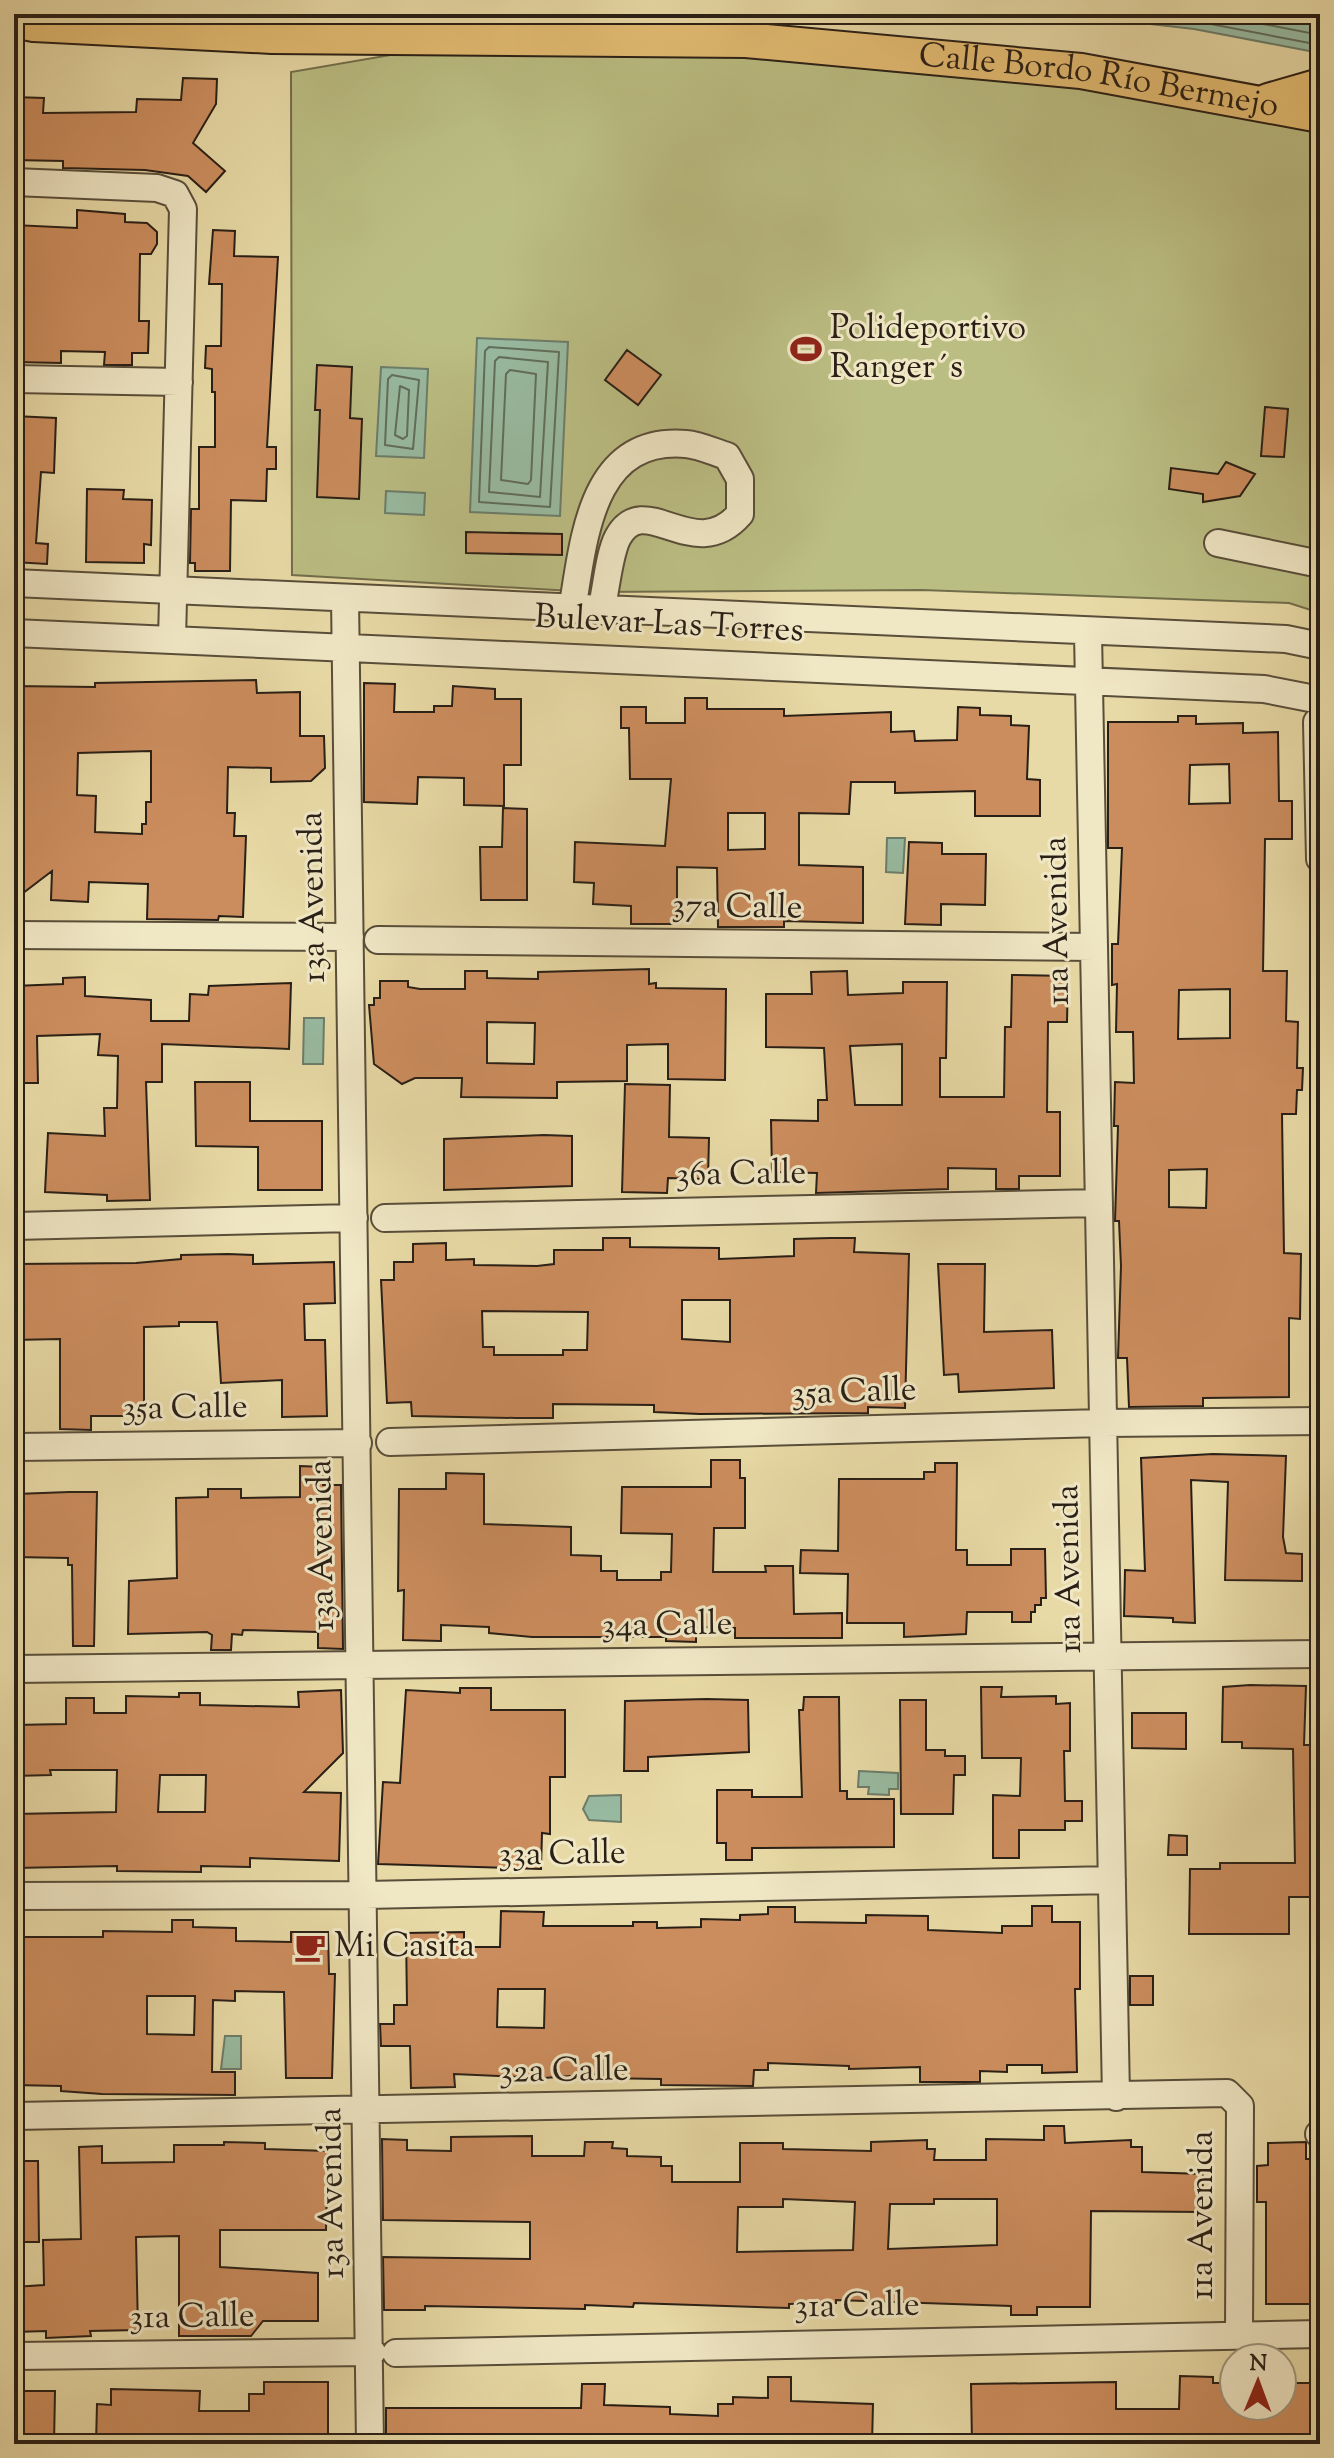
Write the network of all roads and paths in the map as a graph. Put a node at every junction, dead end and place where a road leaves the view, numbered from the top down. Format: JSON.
{"nodes":[{"id":1,"x":14,"y":20,"type":"edge"},
{"id":2,"x":1320,"y":86,"type":"edge"},
{"id":3,"x":1264,"y":103,"type":"junction"},
{"id":4,"x":1320,"y":115,"type":"edge"},
{"id":5,"x":14,"y":182,"type":"edge"},
{"id":6,"x":14,"y":379,"type":"edge"},
{"id":7,"x":179,"y":382,"type":"junction"},
{"id":8,"x":1218,"y":543,"type":"dead end"},
{"id":9,"x":1320,"y":564,"type":"edge"},
{"id":10,"x":14,"y":583,"type":"edge"},
{"id":11,"x":174,"y":591,"type":"junction"},
{"id":12,"x":345,"y":598,"type":"junction"},
{"id":13,"x":572,"y":610,"type":"junction"},
{"id":14,"x":601,"y":611,"type":"junction"},
{"id":15,"x":14,"y":633,"type":"edge"},
{"id":16,"x":1088,"y":633,"type":"junction"},
{"id":17,"x":172,"y":639,"type":"junction"},
{"id":18,"x":346,"y":646,"type":"junction"},
{"id":19,"x":1320,"y":646,"type":"edge"},
{"id":20,"x":1090,"y":681,"type":"junction"},
{"id":21,"x":1319,"y":711,"type":"edge"},
{"id":22,"x":1320,"y":859,"type":"edge"},
{"id":23,"x":14,"y":935,"type":"edge"},
{"id":24,"x":350,"y":937,"type":"junction"},
{"id":25,"x":378,"y":940,"type":"dead end"},
{"id":26,"x":1094,"y":947,"type":"junction"},
{"id":27,"x":1099,"y":1203,"type":"junction"},
{"id":28,"x":354,"y":1218,"type":"junction"},
{"id":29,"x":385,"y":1218,"type":"dead end"},
{"id":30,"x":14,"y":1226,"type":"edge"},
{"id":31,"x":1320,"y":1421,"type":"edge"},
{"id":32,"x":1103,"y":1423,"type":"junction"},
{"id":33,"x":390,"y":1442,"type":"dead end"},
{"id":34,"x":358,"y":1443,"type":"junction"},
{"id":35,"x":14,"y":1447,"type":"edge"},
{"id":36,"x":1320,"y":1654,"type":"edge"},
{"id":37,"x":1108,"y":1657,"type":"junction"},
{"id":38,"x":361,"y":1665,"type":"junction"},
{"id":39,"x":14,"y":1669,"type":"edge"},
{"id":40,"x":1112,"y":1880,"type":"junction"},
{"id":41,"x":365,"y":1895,"type":"junction"},
{"id":42,"x":14,"y":1896,"type":"edge"},
{"id":43,"x":1116,"y":2097,"type":"junction"},
{"id":44,"x":368,"y":2111,"type":"junction"},
{"id":45,"x":14,"y":2116,"type":"edge"},
{"id":46,"x":1320,"y":2334,"type":"edge"},
{"id":47,"x":1239,"y":2335,"type":"junction"},
{"id":48,"x":384,"y":2353,"type":"junction"},
{"id":49,"x":14,"y":2356,"type":"edge"},
{"id":50,"x":370,"y":2444,"type":"edge"}],
"edges":[{"from":1,"to":3,"type":"main road","name":"Calle Bordo Río Bermejo"},
{"from":2,"to":3,"type":"main road"},
{"from":3,"to":4,"type":"main road","name":"Calle Bordo Río Bermejo"},
{"from":5,"to":7,"type":"street"},
{"from":6,"to":7,"type":"street"},
{"from":7,"to":11,"type":"street"},
{"from":8,"to":9,"type":"street"},
{"from":10,"to":11,"type":"street","name":"Bulevar Las Torres"},
{"from":11,"to":12,"type":"street","name":"Bulevar Las Torres"},
{"from":11,"to":17,"type":"street"},
{"from":12,"to":13,"type":"street","name":"Bulevar Las Torres"},
{"from":12,"to":18,"type":"street","name":"13a Avenida"},
{"from":13,"to":14,"type":"street","name":"Bulevar Las Torres"},
{"from":13,"to":14,"type":"street"},
{"from":14,"to":16,"type":"street","name":"Bulevar Las Torres"},
{"from":15,"to":17,"type":"street","name":"Bulevar Las Torres"},
{"from":16,"to":19,"type":"street","name":"Bulevar Las Torres"},
{"from":16,"to":20,"type":"street","name":"11a Avenida"},
{"from":17,"to":18,"type":"street","name":"Bulevar Las Torres"},
{"from":18,"to":20,"type":"street","name":"Bulevar Las Torres"},
{"from":18,"to":24,"type":"street","name":"13a Avenida"},
{"from":20,"to":21,"type":"street","name":"Bulevar Las Torres"},
{"from":20,"to":26,"type":"street","name":"11a Avenida"},
{"from":21,"to":22,"type":"street"},
{"from":23,"to":24,"type":"street"},
{"from":24,"to":28,"type":"street","name":"13a Avenida"},
{"from":25,"to":26,"type":"street","name":"37a Calle"},
{"from":26,"to":27,"type":"street","name":"11a Avenida"},
{"from":27,"to":29,"type":"street","name":"36a Calle"},
{"from":27,"to":32,"type":"street","name":"11a Avenida"},
{"from":28,"to":30,"type":"street"},
{"from":28,"to":34,"type":"street","name":"13a Avenida"},
{"from":31,"to":32,"type":"street","name":"35a Calle"},
{"from":32,"to":33,"type":"street","name":"35a Calle"},
{"from":32,"to":37,"type":"street","name":"11a Avenida"},
{"from":34,"to":35,"type":"street","name":"35a Calle"},
{"from":34,"to":38,"type":"street","name":"13a Avenida"},
{"from":36,"to":37,"type":"street","name":"34a Calle"},
{"from":37,"to":38,"type":"street","name":"34a Calle"},
{"from":37,"to":40,"type":"street","name":"11a Avenida"},
{"from":38,"to":39,"type":"street","name":"34a Calle"},
{"from":38,"to":41,"type":"street","name":"13a Avenida"},
{"from":40,"to":41,"type":"street","name":"33a Calle"},
{"from":40,"to":43,"type":"street","name":"11a Avenida"},
{"from":41,"to":42,"type":"street","name":"33a Calle"},
{"from":41,"to":44,"type":"street","name":"13a Avenida"},
{"from":43,"to":44,"type":"street","name":"32a Calle"},
{"from":43,"to":47,"type":"street","name":"11a Avenida"},
{"from":44,"to":45,"type":"street","name":"32a Calle"},
{"from":44,"to":48,"type":"street","name":"13a Avenida"},
{"from":46,"to":47,"type":"street","name":"31a Calle"},
{"from":47,"to":48,"type":"street","name":"31a Calle"},
{"from":48,"to":49,"type":"street","name":"31a Calle"},
{"from":48,"to":50,"type":"street","name":"13a Avenida"}]}
